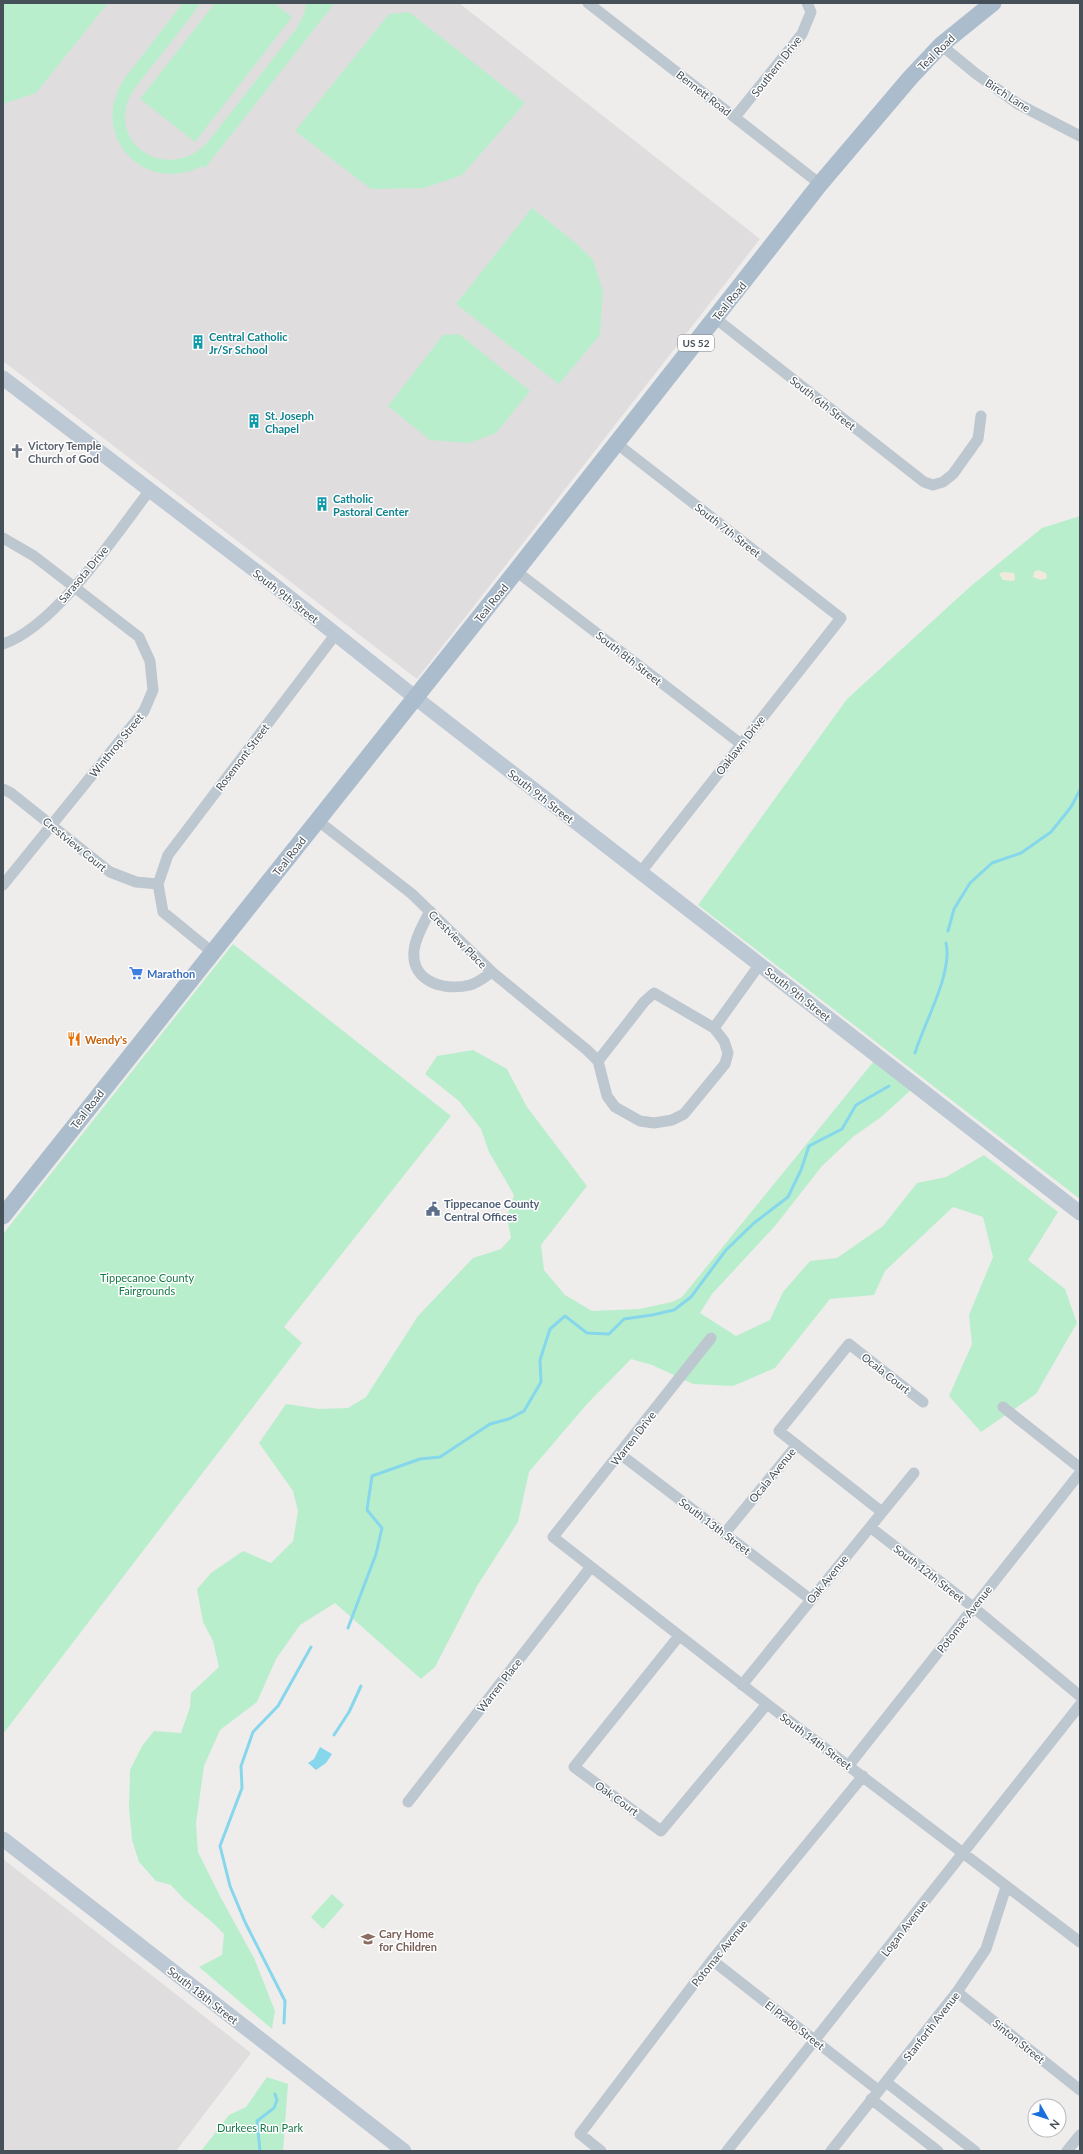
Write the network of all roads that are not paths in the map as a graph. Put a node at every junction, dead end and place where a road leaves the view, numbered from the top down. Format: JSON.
{"nodes":[{"id":1,"x":588,"y":3,"type":"edge"},
{"id":2,"x":993,"y":3,"type":"edge"},
{"id":3,"x":809,"y":8,"type":"edge"},
{"id":4,"x":941,"y":46,"type":"junction"},
{"id":5,"x":735,"y":117,"type":"junction"},
{"id":6,"x":1080,"y":136,"type":"edge"},
{"id":7,"x":820,"y":184,"type":"junction"},
{"id":8,"x":715,"y":318,"type":"junction"},
{"id":9,"x":3,"y":378,"type":"edge"},
{"id":10,"x":981,"y":416,"type":"dead end"},
{"id":11,"x":616,"y":443,"type":"junction"},
{"id":12,"x":150,"y":490,"type":"junction"},
{"id":13,"x":3,"y":538,"type":"edge"},
{"id":14,"x":516,"y":571,"type":"junction"},
{"id":15,"x":75,"y":587,"type":"junction"},
{"id":16,"x":841,"y":618,"type":"joint"},
{"id":17,"x":335,"y":635,"type":"junction"},
{"id":18,"x":3,"y":644,"type":"edge"},
{"id":19,"x":415,"y":698,"type":"junction"},
{"id":20,"x":741,"y":744,"type":"junction"},
{"id":21,"x":3,"y":789,"type":"edge"},
{"id":22,"x":317,"y":820,"type":"junction"},
{"id":23,"x":52,"y":826,"type":"junction"},
{"id":24,"x":640,"y":872,"type":"junction"},
{"id":25,"x":158,"y":884,"type":"junction"},
{"id":26,"x":3,"y":885,"type":"edge"},
{"id":27,"x":430,"y":911,"type":"junction"},
{"id":28,"x":212,"y":952,"type":"junction"},
{"id":29,"x":760,"y":964,"type":"junction"},
{"id":30,"x":492,"y":972,"type":"junction"},
{"id":31,"x":714,"y":1028,"type":"junction"},
{"id":32,"x":598,"y":1061,"type":"junction"},
{"id":33,"x":1080,"y":1213,"type":"edge"},
{"id":34,"x":3,"y":1216,"type":"edge"},
{"id":35,"x":712,"y":1338,"type":"dead end"},
{"id":36,"x":849,"y":1344,"type":"joint"},
{"id":37,"x":922,"y":1402,"type":"dead end"},
{"id":38,"x":1003,"y":1407,"type":"dead end"},
{"id":39,"x":797,"y":1445,"type":"junction"},
{"id":40,"x":620,"y":1454,"type":"junction"},
{"id":41,"x":1080,"y":1468,"type":"edge"},
{"id":42,"x":914,"y":1473,"type":"dead end"},
{"id":43,"x":1080,"y":1473,"type":"edge"},
{"id":44,"x":882,"y":1512,"type":"junction"},
{"id":45,"x":870,"y":1527,"type":"junction"},
{"id":46,"x":725,"y":1533,"type":"junction"},
{"id":47,"x":553,"y":1537,"type":"joint"},
{"id":48,"x":590,"y":1568,"type":"junction"},
{"id":49,"x":810,"y":1599,"type":"junction"},
{"id":50,"x":973,"y":1606,"type":"junction"},
{"id":51,"x":678,"y":1636,"type":"junction"},
{"id":52,"x":742,"y":1685,"type":"junction"},
{"id":53,"x":1080,"y":1696,"type":"edge"},
{"id":54,"x":767,"y":1704,"type":"junction"},
{"id":55,"x":1080,"y":1705,"type":"edge"},
{"id":56,"x":849,"y":1765,"type":"junction"},
{"id":57,"x":864,"y":1776,"type":"junction"},
{"id":58,"x":408,"y":1802,"type":"dead end"},
{"id":59,"x":3,"y":1839,"type":"edge"},
{"id":60,"x":963,"y":1854,"type":"junction"},
{"id":61,"x":1006,"y":1887,"type":"junction"},
{"id":62,"x":1080,"y":1942,"type":"edge"},
{"id":63,"x":712,"y":1960,"type":"junction"},
{"id":64,"x":957,"y":1992,"type":"junction"},
{"id":65,"x":814,"y":2041,"type":"junction"},
{"id":66,"x":882,"y":2086,"type":"junction"},
{"id":67,"x":1080,"y":2090,"type":"edge"},
{"id":68,"x":870,"y":2099,"type":"junction"},
{"id":69,"x":1080,"y":2135,"type":"edge"},
{"id":70,"x":404,"y":2151,"type":"edge"},
{"id":71,"x":602,"y":2151,"type":"edge"},
{"id":72,"x":727,"y":2151,"type":"edge"},
{"id":73,"x":831,"y":2151,"type":"edge"},
{"id":74,"x":938,"y":2151,"type":"edge"},
{"id":75,"x":975,"y":2151,"type":"edge"},
{"id":76,"x":1067,"y":2151,"type":"edge"}],
"edges":[{"from":1,"to":5,"type":"street","name":"Bennett Road"},
{"from":2,"to":4,"type":"main road","name":"Teal Road","number":"US 52"},
{"from":3,"to":5,"type":"street","name":"Southern Drive"},
{"from":4,"to":6,"type":"street","name":"Birch Lane"},
{"from":4,"to":7,"type":"main road","name":"Teal Road","number":"US 52"},
{"from":5,"to":7,"type":"street","name":"Bennett Road"},
{"from":7,"to":8,"type":"main road","name":"Teal Road","number":"US 52"},
{"from":8,"to":10,"type":"street","name":"South 6th Street"},
{"from":8,"to":11,"type":"main road","name":"Teal Road","number":"US 52"},
{"from":9,"to":12,"type":"street","name":"South 9th Street"},
{"from":11,"to":14,"type":"main road","name":"Teal Road","number":"US 52"},
{"from":11,"to":16,"type":"street","name":"South 7th Street"},
{"from":12,"to":15,"type":"street","name":"Sarasota Drive"},
{"from":12,"to":17,"type":"street","name":"South 9th Street"},
{"from":13,"to":15,"type":"street","name":"Winthrop Street"},
{"from":14,"to":19,"type":"main road","name":"Teal Road","number":"US 52"},
{"from":14,"to":20,"type":"street","name":"South 8th Street"},
{"from":15,"to":18,"type":"street","name":"Sarasota Drive"},
{"from":15,"to":23,"type":"street","name":"Winthrop Street"},
{"from":16,"to":20,"type":"street","name":"Oaklawn Drive"},
{"from":17,"to":19,"type":"street","name":"South 9th Street"},
{"from":17,"to":25,"type":"street","name":"Rosemont Street"},
{"from":19,"to":22,"type":"main road","name":"Teal Road","number":"US 52"},
{"from":19,"to":24,"type":"street","name":"South 9th Street"},
{"from":20,"to":24,"type":"street","name":"Oaklawn Drive"},
{"from":21,"to":23,"type":"street","name":"Crestview Court"},
{"from":22,"to":27,"type":"street","name":"Crestview Place"},
{"from":22,"to":28,"type":"main road","name":"Teal Road","number":"US 52"},
{"from":23,"to":25,"type":"street","name":"Crestview Court"},
{"from":23,"to":26,"type":"street","name":"Winthrop Street"},
{"from":24,"to":29,"type":"street","name":"South 9th Street"},
{"from":25,"to":28,"type":"street"},
{"from":27,"to":30,"type":"street","name":"Crestview Place"},
{"from":27,"to":30,"type":"street"},
{"from":28,"to":34,"type":"main road","name":"Teal Road","number":"US 52"},
{"from":29,"to":31,"type":"street"},
{"from":29,"to":33,"type":"street","name":"South 9th Street"},
{"from":30,"to":32,"type":"street","name":"Crestview Place"},
{"from":31,"to":32,"type":"street"},
{"from":31,"to":32,"type":"street"},
{"from":35,"to":40,"type":"street","name":"Warren Drive"},
{"from":36,"to":37,"type":"street","name":"Ocala Court"},
{"from":36,"to":39,"type":"street","name":"Ocala Avenue"},
{"from":38,"to":41,"type":"street"},
{"from":39,"to":44,"type":"street"},
{"from":39,"to":46,"type":"street","name":"Ocala Avenue"},
{"from":40,"to":46,"type":"street","name":"South 13th Street"},
{"from":40,"to":47,"type":"street","name":"Warren Drive"},
{"from":42,"to":44,"type":"street","name":"Oak Avenue"},
{"from":43,"to":50,"type":"street","name":"Potomac Avenue"},
{"from":44,"to":45,"type":"street","name":"Oak Avenue"},
{"from":45,"to":49,"type":"street","name":"Oak Avenue"},
{"from":45,"to":50,"type":"street","name":"South 12th Street"},
{"from":46,"to":49,"type":"street","name":"South 13th Street"},
{"from":47,"to":48,"type":"street","name":"South 14th Street"},
{"from":48,"to":51,"type":"street","name":"South 14th Street"},
{"from":48,"to":58,"type":"street","name":"Warren Place"},
{"from":49,"to":52,"type":"street","name":"Oak Avenue"},
{"from":50,"to":53,"type":"street","name":"South 12th Street"},
{"from":50,"to":56,"type":"street","name":"Potomac Avenue"},
{"from":51,"to":52,"type":"street","name":"South 14th Street"},
{"from":51,"to":54,"type":"street","name":"Oak Court"},
{"from":52,"to":54,"type":"street","name":"South 14th Street"},
{"from":54,"to":56,"type":"street","name":"South 14th Street"},
{"from":55,"to":60,"type":"street","name":"Logan Avenue"},
{"from":56,"to":57,"type":"street","name":"South 14th Street"},
{"from":57,"to":60,"type":"street","name":"South 14th Street"},
{"from":57,"to":63,"type":"street","name":"Potomac Avenue"},
{"from":59,"to":70,"type":"street","name":"South 18th Street"},
{"from":60,"to":61,"type":"street","name":"South 14th Street"},
{"from":60,"to":65,"type":"street","name":"Logan Avenue"},
{"from":61,"to":62,"type":"street","name":"South 14th Street"},
{"from":61,"to":64,"type":"street","name":"Stanforth Avenue"},
{"from":63,"to":65,"type":"street","name":"El Prado Street"},
{"from":63,"to":71,"type":"street","name":"Potomac Avenue"},
{"from":64,"to":66,"type":"street","name":"Stanforth Avenue"},
{"from":64,"to":67,"type":"street","name":"Sinton Street"},
{"from":65,"to":66,"type":"street","name":"El Prado Street"},
{"from":65,"to":72,"type":"street","name":"Logan Avenue"},
{"from":66,"to":68,"type":"street","name":"Stanforth Avenue"},
{"from":66,"to":75,"type":"street","name":"El Prado Street"},
{"from":68,"to":73,"type":"street","name":"Stanforth Avenue"},
{"from":68,"to":74,"type":"street"},
{"from":69,"to":76,"type":"street"}]}
